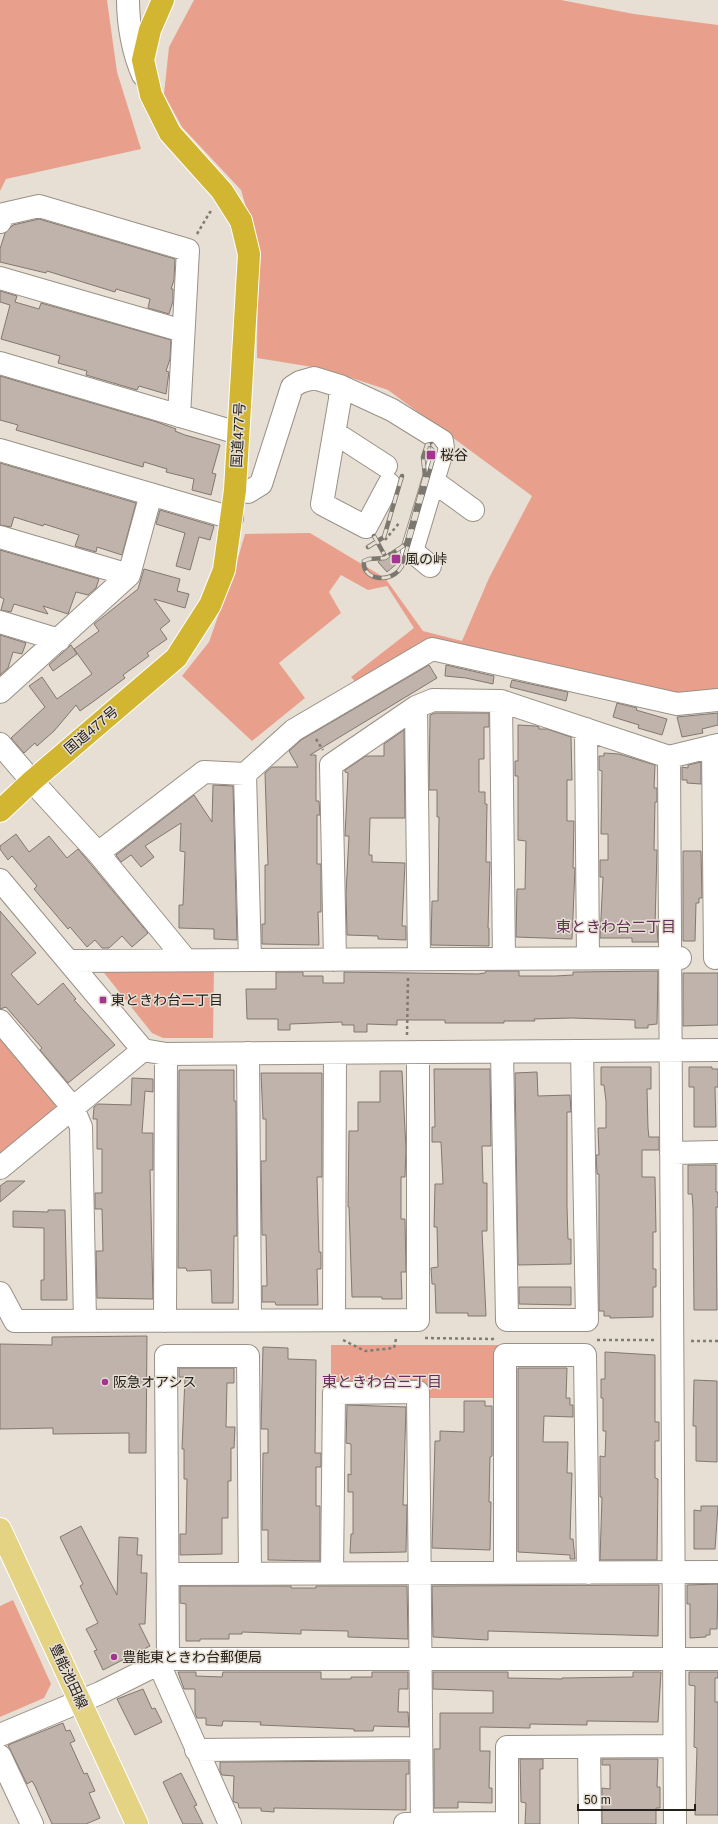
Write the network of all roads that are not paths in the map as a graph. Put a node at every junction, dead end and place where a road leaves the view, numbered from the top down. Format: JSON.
{"nodes":[{"id":1,"x":128,"y":0,"type":"edge"},
{"id":2,"x":163,"y":0,"type":"edge"},
{"id":3,"x":151,"y":95,"type":"junction"},
{"id":4,"x":0,"y":222,"type":"edge"},
{"id":5,"x":0,"y":278,"type":"edge"},
{"id":6,"x":184,"y":331,"type":"junction"},
{"id":7,"x":0,"y":363,"type":"edge"},
{"id":8,"x":340,"y":386,"type":"junction"},
{"id":9,"x":179,"y":416,"type":"junction"},
{"id":10,"x":238,"y":433,"type":"junction"},
{"id":11,"x":334,"y":433,"type":"junction"},
{"id":12,"x":0,"y":450,"type":"edge"},
{"id":13,"x":433,"y":481,"type":"junction"},
{"id":14,"x":236,"y":490,"type":"junction"},
{"id":15,"x":151,"y":494,"type":"junction"},
{"id":16,"x":474,"y":510,"type":"dead end"},
{"id":17,"x":232,"y":518,"type":"junction"},
{"id":18,"x":0,"y":537,"type":"edge"},
{"id":19,"x":430,"y":566,"type":"dead end"},
{"id":20,"x":129,"y":575,"type":"junction"},
{"id":21,"x":0,"y":622,"type":"edge"},
{"id":22,"x":59,"y":640,"type":"junction"},
{"id":23,"x":0,"y":692,"type":"edge"},
{"id":24,"x":718,"y":700,"type":"edge"},
{"id":25,"x":501,"y":701,"type":"junction"},
{"id":26,"x":416,"y":707,"type":"junction"},
{"id":27,"x":586,"y":729,"type":"junction"},
{"id":28,"x":0,"y":744,"type":"edge"},
{"id":29,"x":716,"y":745,"type":"edge"},
{"id":30,"x":669,"y":756,"type":"junction"},
{"id":31,"x":245,"y":774,"type":"junction"},
{"id":32,"x":32,"y":781,"type":"junction"},
{"id":33,"x":0,"y":811,"type":"edge"},
{"id":34,"x":98,"y":853,"type":"junction"},
{"id":35,"x":0,"y":880,"type":"edge"},
{"id":36,"x":588,"y":958,"type":"junction"},
{"id":37,"x":696,"y":958,"type":"edge"},
{"id":38,"x":414,"y":959,"type":"junction"},
{"id":39,"x":504,"y":959,"type":"junction"},
{"id":40,"x":186,"y":960,"type":"junction"},
{"id":41,"x":250,"y":960,"type":"junction"},
{"id":42,"x":335,"y":960,"type":"junction"},
{"id":43,"x":69,"y":961,"type":"junction"},
{"id":44,"x":0,"y":1021,"type":"edge"},
{"id":45,"x":143,"y":1050,"type":"junction"},
{"id":46,"x":670,"y":1050,"type":"junction"},
{"id":47,"x":718,"y":1050,"type":"edge"},
{"id":48,"x":582,"y":1051,"type":"junction"},
{"id":49,"x":412,"y":1052,"type":"junction"},
{"id":50,"x":502,"y":1052,"type":"junction"},
{"id":51,"x":248,"y":1053,"type":"junction"},
{"id":52,"x":335,"y":1053,"type":"junction"},
{"id":53,"x":166,"y":1054,"type":"junction"},
{"id":54,"x":73,"y":1108,"type":"junction"},
{"id":55,"x":718,"y":1152,"type":"edge"},
{"id":56,"x":671,"y":1153,"type":"junction"},
{"id":57,"x":0,"y":1168,"type":"edge"},
{"id":58,"x":0,"y":1293,"type":"edge"},
{"id":59,"x":165,"y":1320,"type":"junction"},
{"id":60,"x":250,"y":1320,"type":"junction"},
{"id":61,"x":334,"y":1320,"type":"junction"},
{"id":62,"x":85,"y":1321,"type":"junction"},
{"id":63,"x":0,"y":1529,"type":"edge"},
{"id":64,"x":588,"y":1572,"type":"junction"},
{"id":65,"x":673,"y":1572,"type":"junction"},
{"id":66,"x":718,"y":1572,"type":"edge"},
{"id":67,"x":332,"y":1573,"type":"junction"},
{"id":68,"x":420,"y":1573,"type":"junction"},
{"id":69,"x":505,"y":1573,"type":"junction"},
{"id":70,"x":168,"y":1574,"type":"junction"},
{"id":71,"x":250,"y":1574,"type":"junction"},
{"id":72,"x":420,"y":1659,"type":"junction"},
{"id":73,"x":674,"y":1659,"type":"junction"},
{"id":74,"x":718,"y":1659,"type":"edge"},
{"id":75,"x":163,"y":1662,"type":"junction"},
{"id":76,"x":81,"y":1702,"type":"junction"},
{"id":77,"x":0,"y":1735,"type":"edge"},
{"id":78,"x":674,"y":1746,"type":"junction"},
{"id":79,"x":589,"y":1747,"type":"junction"},
{"id":80,"x":421,"y":1748,"type":"junction"},
{"id":81,"x":196,"y":1750,"type":"junction"},
{"id":82,"x":0,"y":1756,"type":"edge"},
{"id":83,"x":30,"y":1824,"type":"edge"},
{"id":84,"x":137,"y":1824,"type":"edge"},
{"id":85,"x":230,"y":1824,"type":"edge"},
{"id":86,"x":405,"y":1824,"type":"edge"},
{"id":87,"x":422,"y":1824,"type":"edge"},
{"id":88,"x":507,"y":1824,"type":"edge"},
{"id":89,"x":590,"y":1824,"type":"edge"},
{"id":90,"x":674,"y":1824,"type":"edge"}],
"edges":[{"from":1,"to":3,"type":"street"},
{"from":2,"to":3,"type":"highway","name":"国道477号"},
{"from":3,"to":10,"type":"highway","name":"国道477号"},
{"from":4,"to":6,"type":"street"},
{"from":5,"to":6,"type":"street"},
{"from":6,"to":9,"type":"street"},
{"from":7,"to":9,"type":"street"},
{"from":8,"to":11,"type":"street"},
{"from":8,"to":13,"type":"street"},
{"from":8,"to":14,"type":"street"},
{"from":9,"to":10,"type":"street"},
{"from":10,"to":14,"type":"highway","name":"国道477号"},
{"from":11,"to":11,"type":"street"},
{"from":12,"to":15,"type":"street"},
{"from":13,"to":16,"type":"street"},
{"from":13,"to":19,"type":"street"},
{"from":14,"to":17,"type":"highway","name":"国道477号"},
{"from":15,"to":17,"type":"street"},
{"from":15,"to":20,"type":"street"},
{"from":17,"to":32,"type":"highway","name":"国道477号"},
{"from":18,"to":20,"type":"street"},
{"from":20,"to":22,"type":"street"},
{"from":21,"to":22,"type":"street"},
{"from":22,"to":23,"type":"street"},
{"from":24,"to":31,"type":"street"},
{"from":25,"to":26,"type":"street"},
{"from":25,"to":27,"type":"street"},
{"from":25,"to":39,"type":"street"},
{"from":26,"to":38,"type":"street"},
{"from":26,"to":42,"type":"street"},
{"from":27,"to":30,"type":"street"},
{"from":27,"to":36,"type":"street"},
{"from":28,"to":32,"type":"street"},
{"from":29,"to":30,"type":"street"},
{"from":29,"to":37,"type":"street"},
{"from":30,"to":37,"type":"street"},
{"from":31,"to":34,"type":"street"},
{"from":31,"to":41,"type":"street"},
{"from":32,"to":33,"type":"highway","name":"国道477号"},
{"from":32,"to":34,"type":"street"},
{"from":34,"to":40,"type":"street"},
{"from":35,"to":43,"type":"street"},
{"from":36,"to":37,"type":"street"},
{"from":36,"to":39,"type":"street"},
{"from":37,"to":46,"type":"street"},
{"from":38,"to":39,"type":"street"},
{"from":38,"to":42,"type":"street"},
{"from":40,"to":41,"type":"street"},
{"from":40,"to":43,"type":"street"},
{"from":41,"to":42,"type":"street"},
{"from":43,"to":45,"type":"street"},
{"from":44,"to":54,"type":"street"},
{"from":45,"to":53,"type":"street"},
{"from":45,"to":54,"type":"street"},
{"from":46,"to":47,"type":"street"},
{"from":46,"to":48,"type":"street"},
{"from":46,"to":56,"type":"street"},
{"from":48,"to":50,"type":"street"},
{"from":48,"to":50,"type":"street"},
{"from":49,"to":50,"type":"street"},
{"from":49,"to":52,"type":"street"},
{"from":49,"to":61,"type":"street"},
{"from":51,"to":52,"type":"street"},
{"from":51,"to":53,"type":"street"},
{"from":51,"to":60,"type":"street"},
{"from":52,"to":61,"type":"street"},
{"from":53,"to":59,"type":"street"},
{"from":54,"to":57,"type":"street"},
{"from":54,"to":62,"type":"street"},
{"from":55,"to":56,"type":"street"},
{"from":56,"to":65,"type":"street"},
{"from":58,"to":62,"type":"street"},
{"from":59,"to":60,"type":"street"},
{"from":59,"to":62,"type":"street"},
{"from":60,"to":61,"type":"street"},
{"from":63,"to":76,"type":"main road","name":"豊能池田線"},
{"from":64,"to":65,"type":"street"},
{"from":64,"to":69,"type":"street"},
{"from":64,"to":69,"type":"street"},
{"from":65,"to":66,"type":"street"},
{"from":65,"to":73,"type":"street"},
{"from":67,"to":68,"type":"street"},
{"from":67,"to":68,"type":"street"},
{"from":67,"to":71,"type":"street"},
{"from":68,"to":69,"type":"street"},
{"from":68,"to":72,"type":"street"},
{"from":70,"to":71,"type":"street"},
{"from":70,"to":71,"type":"street"},
{"from":70,"to":75,"type":"street"},
{"from":72,"to":73,"type":"street"},
{"from":72,"to":75,"type":"street"},
{"from":72,"to":80,"type":"street"},
{"from":73,"to":74,"type":"street"},
{"from":73,"to":78,"type":"street"},
{"from":75,"to":76,"type":"street"},
{"from":75,"to":81,"type":"street"},
{"from":76,"to":77,"type":"street"},
{"from":76,"to":84,"type":"main road","name":"豊能池田線"},
{"from":78,"to":79,"type":"street"},
{"from":78,"to":90,"type":"street"},
{"from":79,"to":88,"type":"street"},
{"from":79,"to":89,"type":"street"},
{"from":80,"to":81,"type":"street"},
{"from":80,"to":87,"type":"street"},
{"from":81,"to":85,"type":"street"},
{"from":82,"to":83,"type":"street"},
{"from":86,"to":87,"type":"street"},
{"from":87,"to":88,"type":"street"}]}
